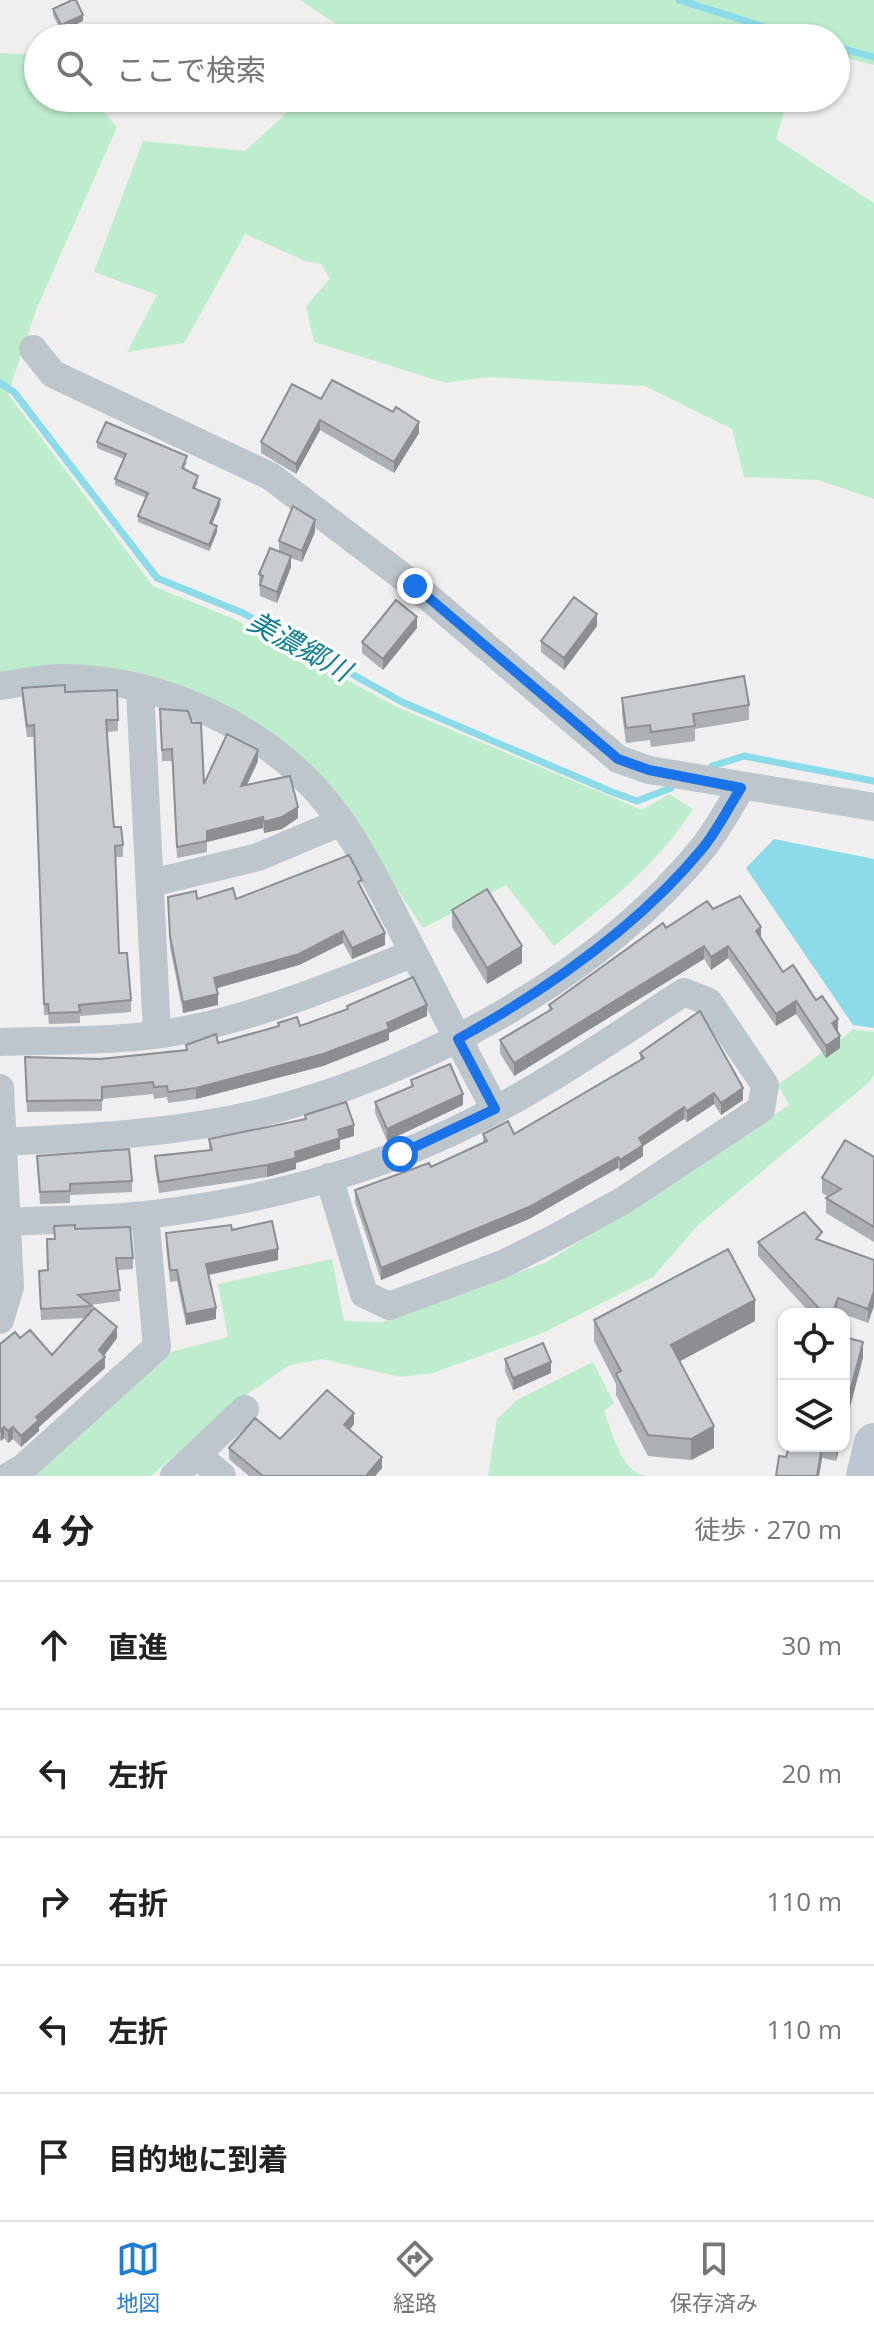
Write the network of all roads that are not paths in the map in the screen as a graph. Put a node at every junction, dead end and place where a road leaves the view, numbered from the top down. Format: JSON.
{"nodes":[{"id":1,"x":33,"y":349,"type":"dead end"},
{"id":2,"x":0,"y":686,"type":"edge"},
{"id":3,"x":140,"y":689,"type":"junction"},
{"id":4,"x":741,"y":788,"type":"junction"},
{"id":5,"x":874,"y":807,"type":"edge"},
{"id":6,"x":341,"y":822,"type":"junction"},
{"id":7,"x":151,"y":883,"type":"junction"},
{"id":8,"x":414,"y":953,"type":"junction"},
{"id":9,"x":157,"y":1033,"type":"junction"},
{"id":10,"x":458,"y":1039,"type":"junction"},
{"id":11,"x":0,"y":1042,"type":"edge"},
{"id":12,"x":0,"y":1088,"type":"edge"},
{"id":13,"x":495,"y":1109,"type":"junction"},
{"id":14,"x":1,"y":1142,"type":"edge"},
{"id":15,"x":329,"y":1177,"type":"junction"},
{"id":16,"x":145,"y":1215,"type":"junction"},
{"id":17,"x":4,"y":1222,"type":"edge"},
{"id":18,"x":0,"y":1320,"type":"edge"},
{"id":19,"x":245,"y":1409,"type":"dead end"},
{"id":20,"x":874,"y":1443,"type":"edge"},
{"id":21,"x":197,"y":1455,"type":"junction"},
{"id":22,"x":9,"y":1476,"type":"edge"},
{"id":23,"x":174,"y":1476,"type":"edge"},
{"id":24,"x":222,"y":1476,"type":"edge"},
{"id":25,"x":866,"y":1476,"type":"edge"}],
"edges":[{"from":1,"to":4,"type":"street"},
{"from":2,"to":3,"type":"street"},
{"from":3,"to":6,"type":"street"},
{"from":3,"to":7,"type":"street"},
{"from":4,"to":5,"type":"street"},
{"from":4,"to":10,"type":"street"},
{"from":6,"to":7,"type":"street"},
{"from":6,"to":8,"type":"street"},
{"from":7,"to":9,"type":"street"},
{"from":8,"to":9,"type":"street"},
{"from":8,"to":10,"type":"street"},
{"from":9,"to":11,"type":"street"},
{"from":10,"to":13,"type":"street"},
{"from":10,"to":14,"type":"street"},
{"from":12,"to":14,"type":"street"},
{"from":13,"to":15,"type":"street"},
{"from":13,"to":15,"type":"street"},
{"from":14,"to":17,"type":"street"},
{"from":15,"to":16,"type":"street"},
{"from":16,"to":17,"type":"street"},
{"from":16,"to":22,"type":"street"},
{"from":17,"to":18,"type":"street"},
{"from":19,"to":21,"type":"street"},
{"from":20,"to":25,"type":"main road"},
{"from":21,"to":23,"type":"street"},
{"from":21,"to":24,"type":"street"}]}
